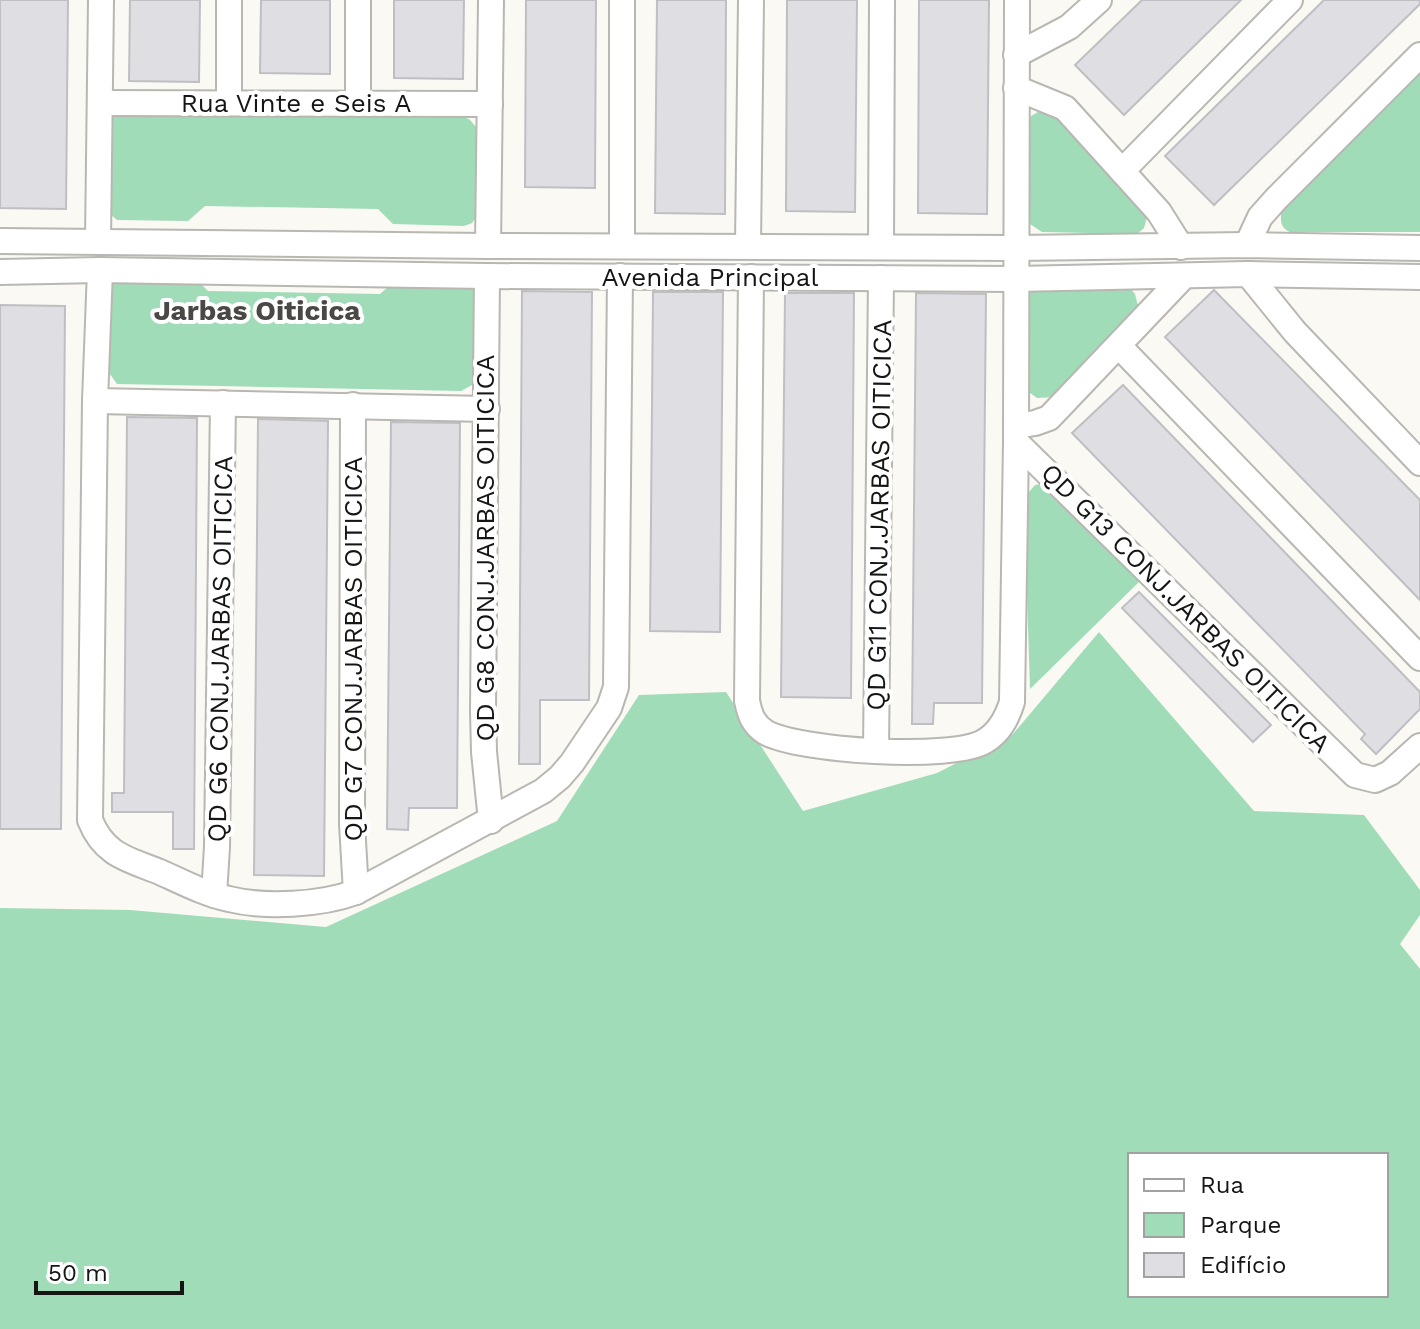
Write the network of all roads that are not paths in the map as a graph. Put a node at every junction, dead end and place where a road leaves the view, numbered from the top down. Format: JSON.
{"nodes":[{"id":1,"x":101,"y":0,"type":"edge"},
{"id":2,"x":229,"y":0,"type":"edge"},
{"id":3,"x":358,"y":0,"type":"edge"},
{"id":4,"x":491,"y":0,"type":"edge"},
{"id":5,"x":622,"y":0,"type":"edge"},
{"id":6,"x":751,"y":0,"type":"edge"},
{"id":7,"x":882,"y":0,"type":"edge"},
{"id":8,"x":1017,"y":0,"type":"edge"},
{"id":9,"x":1099,"y":0,"type":"edge"},
{"id":10,"x":1290,"y":0,"type":"edge"},
{"id":11,"x":1016,"y":55,"type":"junction"},
{"id":12,"x":1420,"y":55,"type":"edge"},
{"id":13,"x":1016,"y":88,"type":"junction"},
{"id":14,"x":101,"y":103,"type":"junction"},
{"id":15,"x":229,"y":103,"type":"junction"},
{"id":16,"x":358,"y":104,"type":"junction"},
{"id":17,"x":490,"y":104,"type":"junction"},
{"id":18,"x":1122,"y":171,"type":"junction"},
{"id":19,"x":98,"y":240,"type":"junction"},
{"id":20,"x":0,"y":241,"type":"edge"},
{"id":21,"x":295,"y":243,"type":"junction"},
{"id":22,"x":748,"y":245,"type":"junction"},
{"id":23,"x":1247,"y":245,"type":"junction"},
{"id":24,"x":488,"y":246,"type":"junction"},
{"id":25,"x":622,"y":246,"type":"junction"},
{"id":26,"x":881,"y":247,"type":"junction"},
{"id":27,"x":1181,"y":247,"type":"junction"},
{"id":28,"x":1016,"y":248,"type":"junction"},
{"id":29,"x":1420,"y":248,"type":"edge"},
{"id":30,"x":100,"y":270,"type":"junction"},
{"id":31,"x":0,"y":272,"type":"edge"},
{"id":32,"x":294,"y":273,"type":"junction"},
{"id":33,"x":1248,"y":274,"type":"junction"},
{"id":34,"x":487,"y":276,"type":"junction"},
{"id":35,"x":620,"y":276,"type":"junction"},
{"id":36,"x":1184,"y":276,"type":"junction"},
{"id":37,"x":751,"y":277,"type":"junction"},
{"id":38,"x":1420,"y":277,"type":"edge"},
{"id":39,"x":881,"y":278,"type":"junction"},
{"id":40,"x":1016,"y":279,"type":"junction"},
{"id":41,"x":1119,"y":346,"type":"junction"},
{"id":42,"x":95,"y":401,"type":"junction"},
{"id":43,"x":223,"y":403,"type":"junction"},
{"id":44,"x":353,"y":405,"type":"junction"},
{"id":45,"x":487,"y":409,"type":"junction"},
{"id":46,"x":1016,"y":434,"type":"junction"},
{"id":47,"x":1420,"y":463,"type":"edge"},
{"id":48,"x":1420,"y":658,"type":"edge"},
{"id":49,"x":1420,"y":746,"type":"edge"},
{"id":50,"x":876,"y":751,"type":"junction"},
{"id":51,"x":491,"y":821,"type":"junction"},
{"id":52,"x":356,"y":892,"type":"junction"},
{"id":53,"x":214,"y":895,"type":"junction"}],
"edges":[{"from":1,"to":14,"type":"street"},
{"from":2,"to":15,"type":"street"},
{"from":3,"to":16,"type":"street"},
{"from":4,"to":17,"type":"street"},
{"from":5,"to":25,"type":"street"},
{"from":6,"to":22,"type":"street"},
{"from":7,"to":26,"type":"street"},
{"from":8,"to":11,"type":"street"},
{"from":9,"to":11,"type":"street"},
{"from":10,"to":18,"type":"street"},
{"from":11,"to":13,"type":"street"},
{"from":12,"to":23,"type":"street"},
{"from":13,"to":18,"type":"street"},
{"from":13,"to":28,"type":"street"},
{"from":14,"to":15,"type":"street","name":"Rua Vinte e Seis A"},
{"from":14,"to":19,"type":"street"},
{"from":15,"to":16,"type":"street","name":"Rua Vinte e Seis A"},
{"from":16,"to":17,"type":"street","name":"Rua Vinte e Seis A"},
{"from":17,"to":24,"type":"street"},
{"from":18,"to":27,"type":"street"},
{"from":19,"to":20,"type":"street","name":"Avenida Principal"},
{"from":19,"to":21,"type":"street","name":"Avenida Principal"},
{"from":21,"to":24,"type":"street","name":"Avenida Principal"},
{"from":21,"to":32,"type":"street"},
{"from":22,"to":25,"type":"street","name":"Avenida Principal"},
{"from":22,"to":26,"type":"street","name":"Avenida Principal"},
{"from":23,"to":27,"type":"street","name":"Avenida Principal"},
{"from":23,"to":29,"type":"street","name":"Avenida Principal"},
{"from":24,"to":25,"type":"street","name":"Avenida Principal"},
{"from":26,"to":28,"type":"street","name":"Avenida Principal"},
{"from":27,"to":28,"type":"street","name":"Avenida Principal"},
{"from":28,"to":40,"type":"street"},
{"from":30,"to":31,"type":"street","name":"Avenida Principal"},
{"from":30,"to":32,"type":"street","name":"Avenida Principal"},
{"from":30,"to":42,"type":"street"},
{"from":32,"to":34,"type":"street","name":"Avenida Principal"},
{"from":33,"to":36,"type":"street","name":"Avenida Principal"},
{"from":33,"to":38,"type":"street","name":"Avenida Principal"},
{"from":33,"to":47,"type":"street"},
{"from":34,"to":35,"type":"street","name":"Avenida Principal"},
{"from":34,"to":45,"type":"street","name":"QD G8 CONJ.JARBAS OITICICA"},
{"from":35,"to":37,"type":"street","name":"Avenida Principal"},
{"from":35,"to":51,"type":"street"},
{"from":36,"to":40,"type":"street","name":"Avenida Principal"},
{"from":36,"to":41,"type":"street"},
{"from":37,"to":39,"type":"street","name":"Avenida Principal"},
{"from":37,"to":50,"type":"street"},
{"from":39,"to":40,"type":"street","name":"Avenida Principal"},
{"from":39,"to":50,"type":"street","name":"QD G11 CONJ.JARBAS OITICICA"},
{"from":40,"to":46,"type":"street"},
{"from":41,"to":46,"type":"street"},
{"from":41,"to":48,"type":"street"},
{"from":42,"to":43,"type":"street"},
{"from":42,"to":53,"type":"street"},
{"from":43,"to":44,"type":"street"},
{"from":43,"to":53,"type":"street","name":"QD G6 CONJ.JARBAS OITICICA"},
{"from":44,"to":45,"type":"street"},
{"from":44,"to":52,"type":"street","name":"QD G7 CONJ.JARBAS OITICICA"},
{"from":45,"to":51,"type":"street","name":"QD G8 CONJ.JARBAS OITICICA"},
{"from":46,"to":49,"type":"street","name":"QD G13 CONJ.JARBAS OITICICA"},
{"from":46,"to":50,"type":"street"},
{"from":51,"to":52,"type":"street"},
{"from":52,"to":53,"type":"street"}]}
